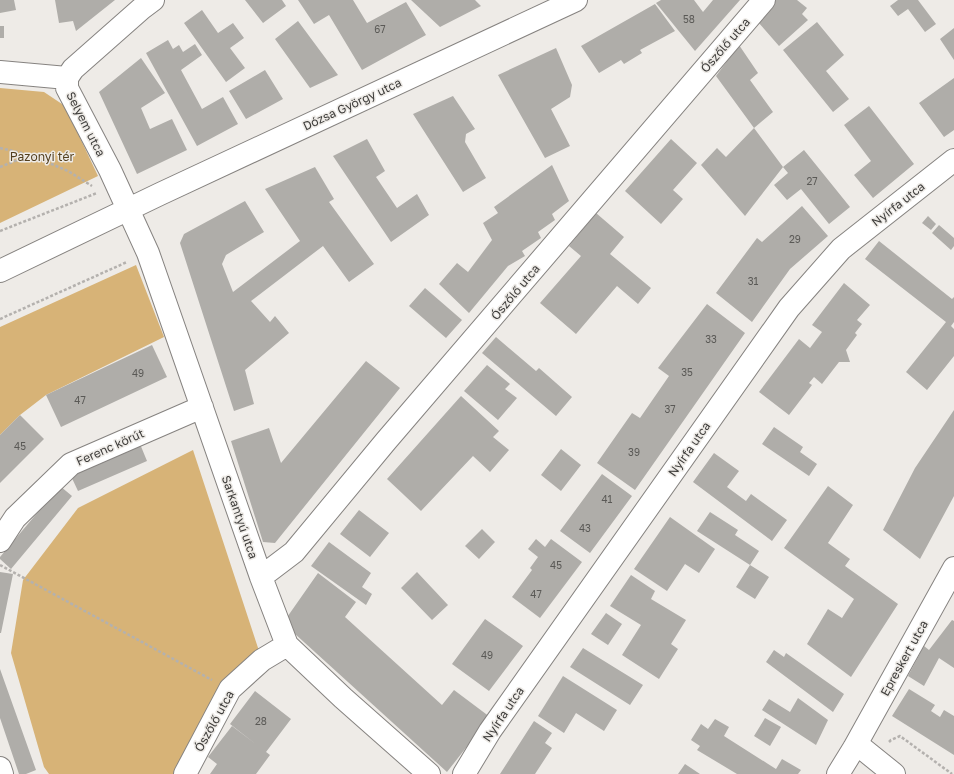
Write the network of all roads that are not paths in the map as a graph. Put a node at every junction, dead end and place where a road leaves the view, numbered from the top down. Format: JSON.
{"nodes":[{"id":1,"x":153,"y":0,"type":"edge"},
{"id":2,"x":576,"y":0,"type":"edge"},
{"id":3,"x":764,"y":0,"type":"edge"},
{"id":4,"x":0,"y":72,"type":"edge"},
{"id":5,"x":67,"y":78,"type":"junction"},
{"id":6,"x":954,"y":160,"type":"edge"},
{"id":7,"x":129,"y":209,"type":"junction"},
{"id":8,"x":0,"y":271,"type":"edge"},
{"id":9,"x":202,"y":407,"type":"junction"},
{"id":10,"x":0,"y":541,"type":"edge"},
{"id":11,"x":954,"y":568,"type":"edge"},
{"id":12,"x":261,"y":577,"type":"junction"},
{"id":13,"x":287,"y":645,"type":"junction"},
{"id":14,"x":854,"y":748,"type":"junction"},
{"id":15,"x":0,"y":768,"type":"edge"},
{"id":16,"x":886,"y":768,"type":"edge"},
{"id":17,"x":2,"y":774,"type":"edge"},
{"id":18,"x":185,"y":774,"type":"edge"},
{"id":19,"x":429,"y":774,"type":"edge"},
{"id":20,"x":464,"y":774,"type":"edge"},
{"id":21,"x":838,"y":774,"type":"edge"}],
"edges":[{"from":1,"to":5,"type":"street","name":"Selyem utca"},
{"from":2,"to":7,"type":"street","name":"Dózsa György utca"},
{"from":3,"to":12,"type":"street","name":"Ószőlő utca"},
{"from":4,"to":5,"type":"street"},
{"from":5,"to":7,"type":"street","name":"Selyem utca"},
{"from":6,"to":20,"type":"street","name":"Nyírfa utca"},
{"from":7,"to":8,"type":"street"},
{"from":7,"to":9,"type":"street","name":"Sarkantyú utca"},
{"from":9,"to":10,"type":"street","name":"Ferenc körút"},
{"from":9,"to":12,"type":"street","name":"Sarkantyú utca"},
{"from":11,"to":14,"type":"street","name":"Epreskert utca"},
{"from":12,"to":13,"type":"street","name":"Sarkantyú utca"},
{"from":13,"to":18,"type":"street","name":"Ószőlő utca"},
{"from":13,"to":19,"type":"street","name":"Sarkantyú utca"},
{"from":14,"to":16,"type":"street"},
{"from":14,"to":21,"type":"street"},
{"from":15,"to":17,"type":"street"}]}
